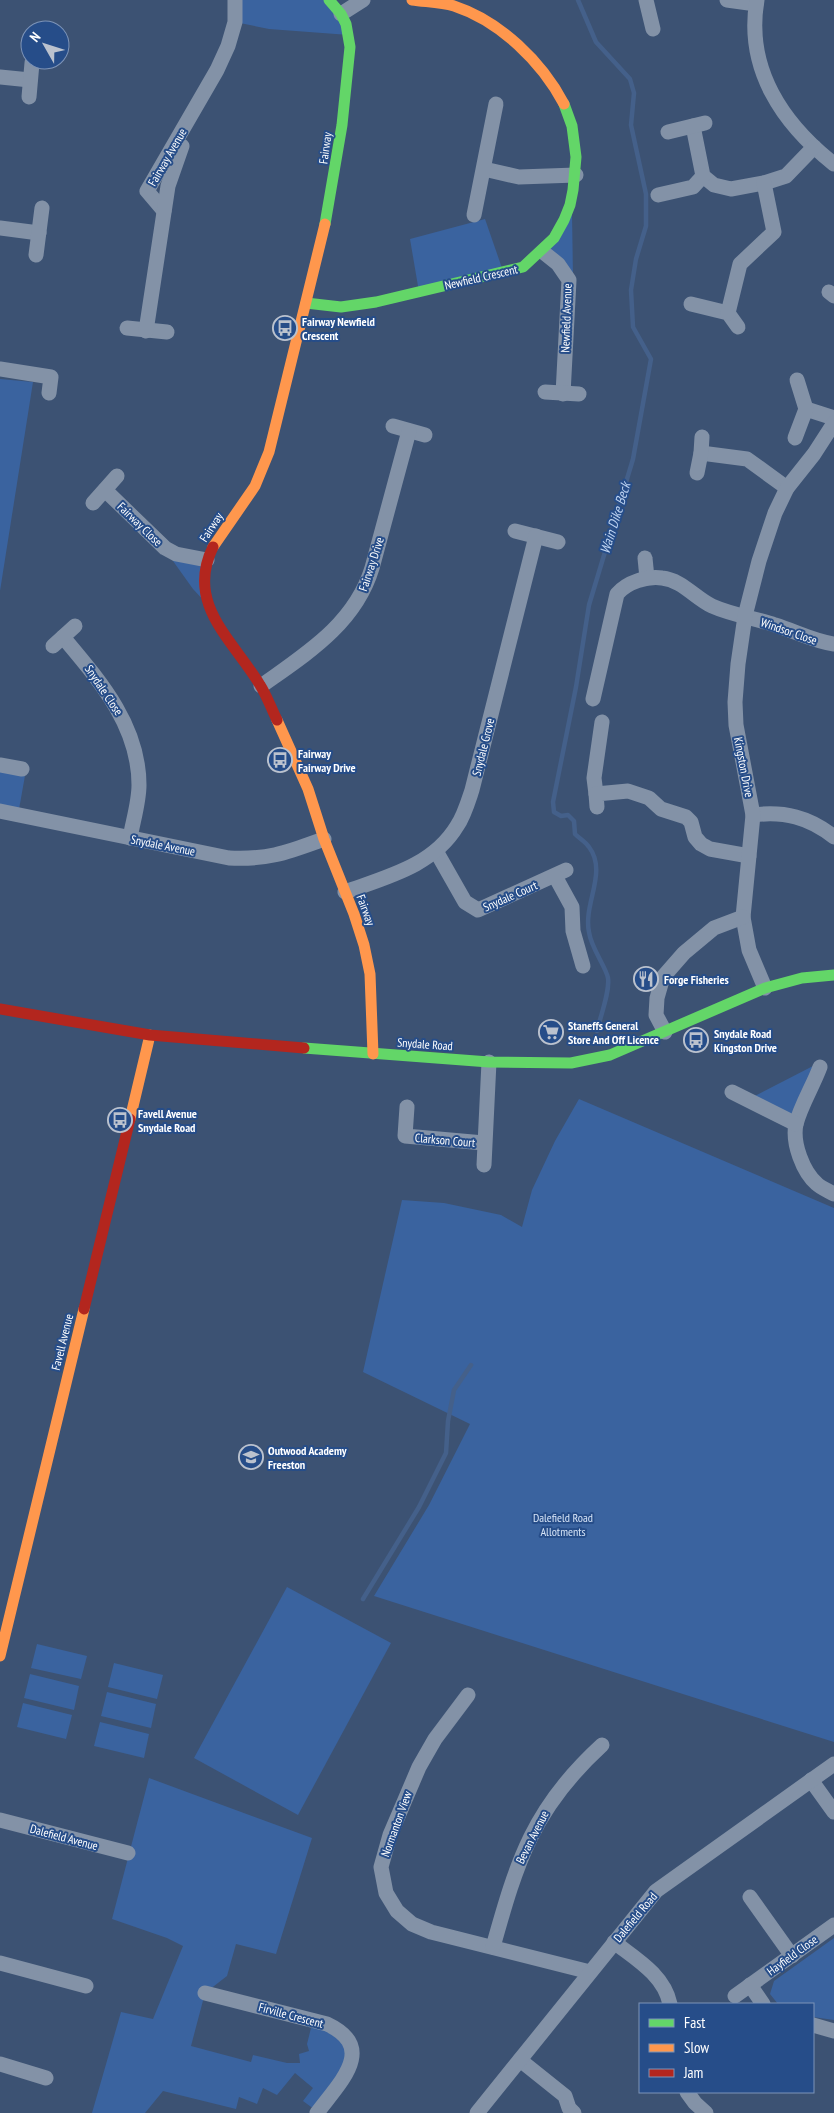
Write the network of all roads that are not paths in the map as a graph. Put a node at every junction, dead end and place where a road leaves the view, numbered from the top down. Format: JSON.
{"nodes":[{"id":1,"x":235,"y":0,"type":"edge"},
{"id":2,"x":329,"y":0,"type":"edge"},
{"id":3,"x":363,"y":0,"type":"edge"},
{"id":4,"x":412,"y":0,"type":"edge"},
{"id":5,"x":649,"y":0,"type":"edge"},
{"id":6,"x":727,"y":0,"type":"edge"},
{"id":7,"x":757,"y":2,"type":"edge"},
{"id":8,"x":458,"y":3,"type":"edge"},
{"id":9,"x":341,"y":14,"type":"junction"},
{"id":10,"x":652,"y":30,"type":"dead end"},
{"id":11,"x":31,"y":70,"type":"edge"},
{"id":12,"x":0,"y":76,"type":"edge"},
{"id":13,"x":30,"y":80,"type":"junction"},
{"id":14,"x":28,"y":97,"type":"dead end"},
{"id":15,"x":496,"y":104,"type":"dead end"},
{"id":16,"x":668,"y":132,"type":"dead end"},
{"id":17,"x":814,"y":147,"type":"junction"},
{"id":18,"x":834,"y":164,"type":"edge"},
{"id":19,"x":484,"y":169,"type":"junction"},
{"id":20,"x":576,"y":175,"type":"junction"},
{"id":21,"x":702,"y":176,"type":"junction"},
{"id":22,"x":764,"y":183,"type":"junction"},
{"id":23,"x":658,"y":195,"type":"dead end"},
{"id":24,"x":42,"y":208,"type":"dead end"},
{"id":25,"x":474,"y":216,"type":"dead end"},
{"id":26,"x":0,"y":228,"type":"edge"},
{"id":27,"x":39,"y":232,"type":"junction"},
{"id":28,"x":543,"y":252,"type":"junction"},
{"id":29,"x":36,"y":255,"type":"dead end"},
{"id":30,"x":306,"y":303,"type":"junction"},
{"id":31,"x":691,"y":304,"type":"dead end"},
{"id":32,"x":728,"y":313,"type":"junction"},
{"id":33,"x":738,"y":327,"type":"dead end"},
{"id":34,"x":127,"y":328,"type":"dead end"},
{"id":35,"x":146,"y":331,"type":"junction"},
{"id":36,"x":167,"y":332,"type":"dead end"},
{"id":37,"x":0,"y":369,"type":"edge"},
{"id":38,"x":797,"y":380,"type":"dead end"},
{"id":39,"x":545,"y":392,"type":"dead end"},
{"id":40,"x":49,"y":393,"type":"dead end"},
{"id":41,"x":563,"y":394,"type":"junction"},
{"id":42,"x":580,"y":394,"type":"dead end"},
{"id":43,"x":806,"y":409,"type":"junction"},
{"id":44,"x":834,"y":418,"type":"edge"},
{"id":45,"x":834,"y":422,"type":"edge"},
{"id":46,"x":393,"y":426,"type":"dead end"},
{"id":47,"x":409,"y":431,"type":"junction"},
{"id":48,"x":425,"y":435,"type":"dead end"},
{"id":49,"x":702,"y":437,"type":"dead end"},
{"id":50,"x":795,"y":438,"type":"dead end"},
{"id":51,"x":701,"y":453,"type":"junction"},
{"id":52,"x":697,"y":473,"type":"dead end"},
{"id":53,"x":117,"y":476,"type":"dead end"},
{"id":54,"x":787,"y":488,"type":"junction"},
{"id":55,"x":105,"y":490,"type":"junction"},
{"id":56,"x":93,"y":503,"type":"dead end"},
{"id":57,"x":515,"y":531,"type":"dead end"},
{"id":58,"x":536,"y":536,"type":"junction"},
{"id":59,"x":558,"y":542,"type":"dead end"},
{"id":60,"x":645,"y":558,"type":"dead end"},
{"id":61,"x":207,"y":560,"type":"junction"},
{"id":62,"x":647,"y":578,"type":"junction"},
{"id":63,"x":745,"y":616,"type":"junction"},
{"id":64,"x":76,"y":626,"type":"dead end"},
{"id":65,"x":834,"y":644,"type":"edge"},
{"id":66,"x":261,"y":686,"type":"junction"},
{"id":67,"x":593,"y":699,"type":"dead end"},
{"id":68,"x":602,"y":722,"type":"dead end"},
{"id":69,"x":0,"y":765,"type":"edge"},
{"id":70,"x":22,"y":769,"type":"dead end"},
{"id":71,"x":0,"y":811,"type":"edge"},
{"id":72,"x":753,"y":815,"type":"junction"},
{"id":73,"x":834,"y":836,"type":"edge"},
{"id":74,"x":130,"y":838,"type":"junction"},
{"id":75,"x":324,"y":838,"type":"junction"},
{"id":76,"x":436,"y":851,"type":"junction"},
{"id":77,"x":749,"y":856,"type":"junction"},
{"id":78,"x":345,"y":892,"type":"junction"},
{"id":79,"x":743,"y":917,"type":"junction"},
{"id":80,"x":583,"y":966,"type":"dead end"},
{"id":81,"x":834,"y":975,"type":"edge"},
{"id":82,"x":765,"y":988,"type":"junction"},
{"id":83,"x":0,"y":1009,"type":"edge"},
{"id":84,"x":665,"y":1032,"type":"junction"},
{"id":85,"x":150,"y":1035,"type":"junction"},
{"id":86,"x":373,"y":1054,"type":"junction"},
{"id":87,"x":489,"y":1062,"type":"junction"},
{"id":88,"x":822,"y":1068,"type":"edge"},
{"id":89,"x":740,"y":1090,"type":"dead end"},
{"id":90,"x":407,"y":1107,"type":"dead end"},
{"id":91,"x":796,"y":1124,"type":"junction"},
{"id":92,"x":484,"y":1143,"type":"junction"},
{"id":93,"x":484,"y":1165,"type":"dead end"},
{"id":94,"x":834,"y":1194,"type":"edge"},
{"id":95,"x":0,"y":1656,"type":"edge"},
{"id":96,"x":468,"y":1695,"type":"dead end"},
{"id":97,"x":602,"y":1745,"type":"dead end"},
{"id":98,"x":834,"y":1764,"type":"edge"},
{"id":99,"x":811,"y":1780,"type":"junction"},
{"id":100,"x":834,"y":1812,"type":"edge"},
{"id":101,"x":0,"y":1820,"type":"edge"},
{"id":102,"x":128,"y":1853,"type":"dead end"},
{"id":103,"x":750,"y":1897,"type":"dead end"},
{"id":104,"x":760,"y":1911,"type":"junction"},
{"id":105,"x":748,"y":1920,"type":"dead end"},
{"id":106,"x":834,"y":1925,"type":"edge"},
{"id":107,"x":614,"y":1942,"type":"junction"},
{"id":108,"x":493,"y":1947,"type":"junction"},
{"id":109,"x":792,"y":1956,"type":"junction"},
{"id":110,"x":0,"y":1963,"type":"edge"},
{"id":111,"x":590,"y":1972,"type":"junction"},
{"id":112,"x":750,"y":1985,"type":"junction"},
{"id":113,"x":86,"y":1986,"type":"dead end"},
{"id":114,"x":205,"y":1993,"type":"dead end"},
{"id":115,"x":735,"y":1996,"type":"dead end"},
{"id":116,"x":670,"y":2003,"type":"edge"},
{"id":117,"x":762,"y":2003,"type":"edge"},
{"id":118,"x":814,"y":2025,"type":"edge"},
{"id":119,"x":834,"y":2031,"type":"edge"},
{"id":120,"x":520,"y":2060,"type":"junction"},
{"id":121,"x":0,"y":2064,"type":"edge"},
{"id":122,"x":46,"y":2078,"type":"dead end"},
{"id":123,"x":688,"y":2093,"type":"edge"},
{"id":124,"x":317,"y":2113,"type":"edge"},
{"id":125,"x":477,"y":2113,"type":"edge"},
{"id":126,"x":574,"y":2113,"type":"edge"},
{"id":127,"x":706,"y":2113,"type":"edge"}],
"edges":[{"from":1,"to":35,"type":"street","name":"Fairway Avenue"},
{"from":2,"to":9,"type":"street","name":"Fairway"},
{"from":3,"to":9,"type":"street"},
{"from":4,"to":8,"type":"street","name":"Newfield Crescent"},
{"from":5,"to":10,"type":"street"},
{"from":6,"to":7,"type":"street"},
{"from":7,"to":17,"type":"street"},
{"from":8,"to":20,"type":"street","name":"Newfield Crescent"},
{"from":9,"to":30,"type":"street","name":"Fairway"},
{"from":11,"to":13,"type":"street"},
{"from":12,"to":13,"type":"street"},
{"from":13,"to":14,"type":"street"},
{"from":15,"to":19,"type":"street"},
{"from":16,"to":21,"type":"street"},
{"from":17,"to":18,"type":"street"},
{"from":17,"to":22,"type":"street"},
{"from":19,"to":20,"type":"street"},
{"from":19,"to":25,"type":"street"},
{"from":20,"to":28,"type":"street","name":"Newfield Crescent"},
{"from":21,"to":22,"type":"street"},
{"from":21,"to":23,"type":"street"},
{"from":22,"to":32,"type":"street"},
{"from":24,"to":27,"type":"street"},
{"from":26,"to":27,"type":"street"},
{"from":27,"to":29,"type":"street"},
{"from":28,"to":30,"type":"street","name":"Newfield Crescent"},
{"from":28,"to":41,"type":"street","name":"Newfield Avenue"},
{"from":30,"to":61,"type":"street","name":"Fairway"},
{"from":31,"to":32,"type":"street"},
{"from":32,"to":33,"type":"street"},
{"from":34,"to":35,"type":"street"},
{"from":35,"to":36,"type":"street"},
{"from":37,"to":40,"type":"street"},
{"from":38,"to":43,"type":"street"},
{"from":39,"to":41,"type":"street"},
{"from":41,"to":42,"type":"street"},
{"from":43,"to":44,"type":"street"},
{"from":43,"to":50,"type":"street"},
{"from":45,"to":54,"type":"street","name":"Kingston Drive"},
{"from":46,"to":47,"type":"street"},
{"from":47,"to":48,"type":"street"},
{"from":47,"to":66,"type":"street","name":"Fairway Drive"},
{"from":49,"to":51,"type":"street"},
{"from":51,"to":52,"type":"street"},
{"from":51,"to":54,"type":"street"},
{"from":53,"to":55,"type":"street"},
{"from":54,"to":63,"type":"street","name":"Kingston Drive"},
{"from":55,"to":56,"type":"street"},
{"from":55,"to":61,"type":"street","name":"Fairway Close"},
{"from":57,"to":58,"type":"street"},
{"from":58,"to":59,"type":"street"},
{"from":58,"to":76,"type":"street","name":"Snydale Grove"},
{"from":60,"to":62,"type":"street"},
{"from":61,"to":66,"type":"street","name":"Fairway"},
{"from":62,"to":63,"type":"street"},
{"from":62,"to":67,"type":"street"},
{"from":63,"to":65,"type":"street","name":"Windsor Close"},
{"from":63,"to":72,"type":"street","name":"Kingston Drive"},
{"from":64,"to":74,"type":"street","name":"Snydale Close"},
{"from":66,"to":75,"type":"street","name":"Fairway"},
{"from":68,"to":77,"type":"street"},
{"from":69,"to":70,"type":"street"},
{"from":71,"to":74,"type":"street","name":"Snydale Avenue"},
{"from":72,"to":73,"type":"street"},
{"from":72,"to":77,"type":"street","name":"Kingston Drive"},
{"from":74,"to":75,"type":"street","name":"Snydale Avenue"},
{"from":75,"to":78,"type":"street","name":"Fairway"},
{"from":76,"to":78,"type":"street","name":"Snydale Grove"},
{"from":76,"to":80,"type":"street","name":"Snydale Court"},
{"from":77,"to":79,"type":"street","name":"Kingston Drive"},
{"from":78,"to":86,"type":"street","name":"Fairway"},
{"from":79,"to":82,"type":"street","name":"Kingston Drive"},
{"from":79,"to":84,"type":"street"},
{"from":81,"to":82,"type":"street","name":"Snydale Road"},
{"from":82,"to":84,"type":"street","name":"Snydale Road"},
{"from":83,"to":85,"type":"street","name":"Snydale Road"},
{"from":84,"to":87,"type":"street","name":"Snydale Road"},
{"from":85,"to":86,"type":"street","name":"Snydale Road"},
{"from":85,"to":95,"type":"street","name":"Favell Avenue"},
{"from":86,"to":87,"type":"street","name":"Snydale Road"},
{"from":87,"to":92,"type":"street","name":"Clarkson Court"},
{"from":88,"to":91,"type":"street"},
{"from":89,"to":91,"type":"street"},
{"from":90,"to":92,"type":"street","name":"Clarkson Court"},
{"from":91,"to":94,"type":"street"},
{"from":92,"to":93,"type":"street","name":"Clarkson Court"},
{"from":96,"to":108,"type":"street","name":"Normanton View"},
{"from":97,"to":108,"type":"street","name":"Bevan Avenue"},
{"from":98,"to":99,"type":"street","name":"Dalefield Road"},
{"from":99,"to":100,"type":"street"},
{"from":99,"to":107,"type":"street","name":"Dalefield Road"},
{"from":101,"to":102,"type":"street","name":"Dalefield Avenue"},
{"from":103,"to":104,"type":"street"},
{"from":104,"to":105,"type":"street"},
{"from":104,"to":109,"type":"street"},
{"from":106,"to":109,"type":"street","name":"Hayfield Close"},
{"from":107,"to":111,"type":"street","name":"Dalefield Road"},
{"from":107,"to":116,"type":"street"},
{"from":108,"to":111,"type":"street","name":"Normanton View"},
{"from":109,"to":112,"type":"street","name":"Hayfield Close"},
{"from":110,"to":113,"type":"street"},
{"from":111,"to":120,"type":"street","name":"Dalefield Road"},
{"from":112,"to":115,"type":"street","name":"Hayfield Close"},
{"from":112,"to":117,"type":"street"},
{"from":114,"to":124,"type":"street","name":"Firville Crescent"},
{"from":118,"to":119,"type":"street"},
{"from":120,"to":125,"type":"street","name":"Dalefield Road"},
{"from":120,"to":126,"type":"street"},
{"from":121,"to":122,"type":"street"},
{"from":123,"to":127,"type":"street"}]}
